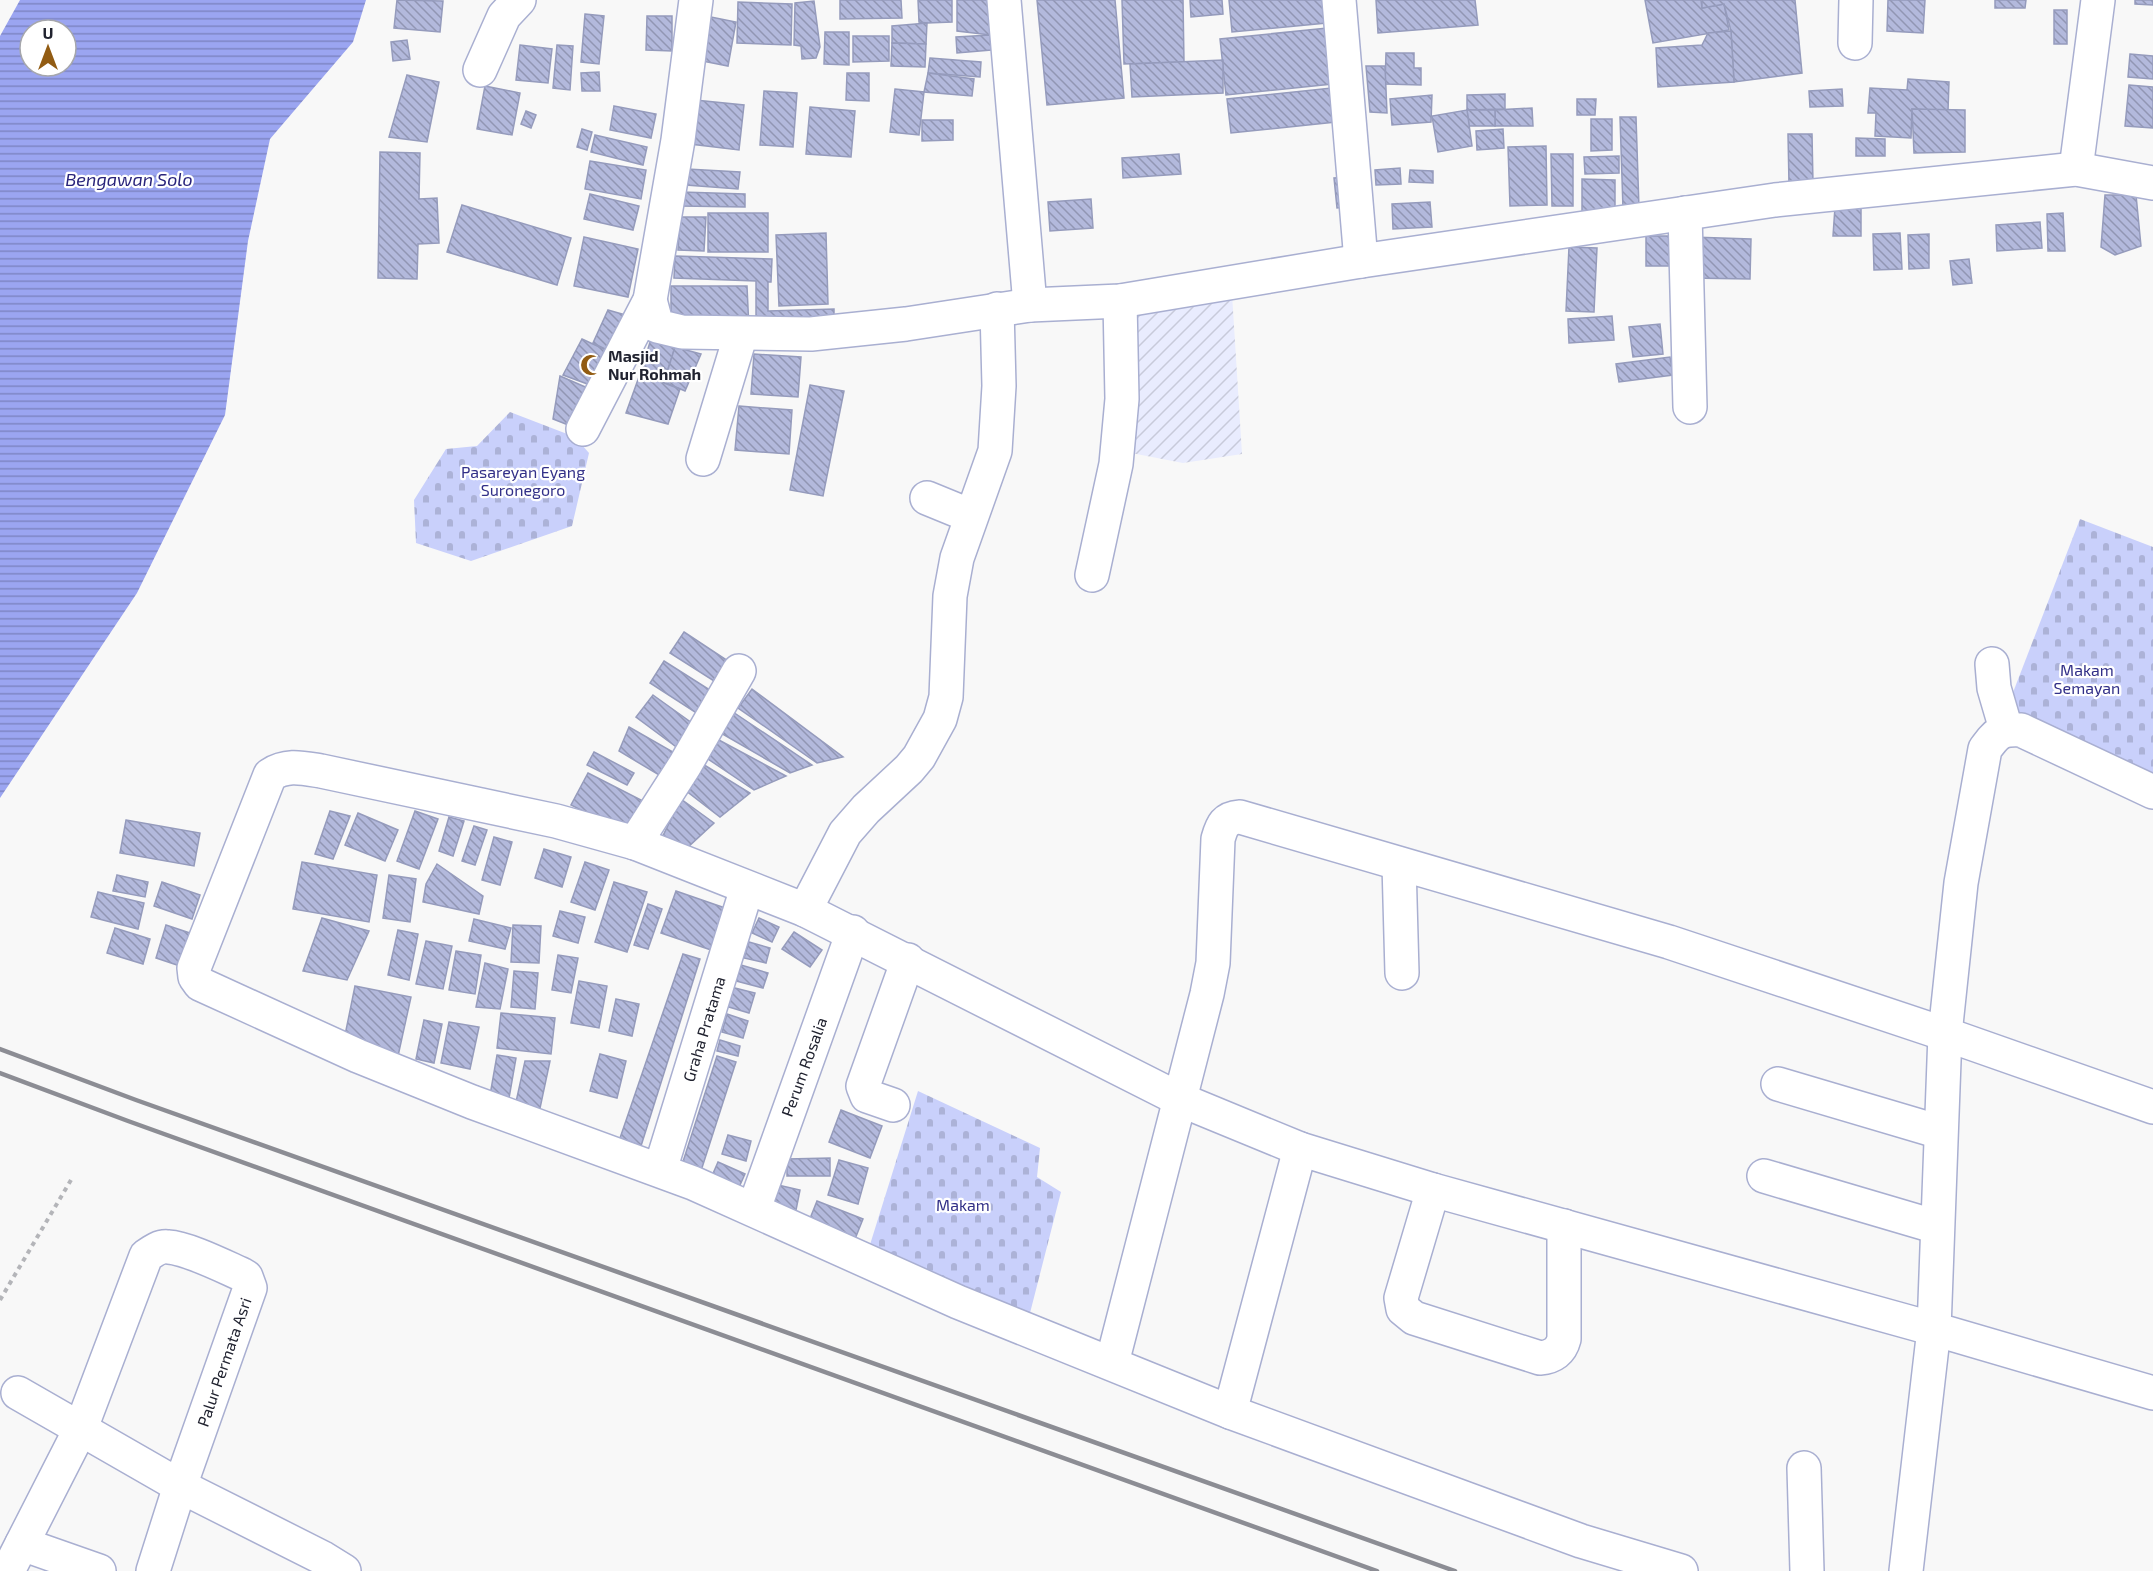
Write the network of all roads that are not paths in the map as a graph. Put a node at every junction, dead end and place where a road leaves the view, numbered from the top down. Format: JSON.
{"nodes":[{"id":1,"x":519,"y":0,"type":"edge"},
{"id":2,"x":696,"y":0,"type":"edge"},
{"id":3,"x":1004,"y":0,"type":"edge"},
{"id":4,"x":1339,"y":0,"type":"edge"},
{"id":5,"x":1856,"y":0,"type":"edge"},
{"id":6,"x":2098,"y":0,"type":"edge"},
{"id":7,"x":1855,"y":43,"type":"dead end"},
{"id":8,"x":480,"y":70,"type":"dead end"},
{"id":9,"x":2076,"y":169,"type":"junction"},
{"id":10,"x":2153,"y":183,"type":"edge"},
{"id":11,"x":1685,"y":213,"type":"junction"},
{"id":12,"x":1361,"y":261,"type":"junction"},
{"id":13,"x":650,"y":300,"type":"junction"},
{"id":14,"x":1120,"y":301,"type":"junction"},
{"id":15,"x":1030,"y":305,"type":"junction"},
{"id":16,"x":997,"y":309,"type":"junction"},
{"id":17,"x":741,"y":334,"type":"junction"},
{"id":18,"x":1690,"y":407,"type":"dead end"},
{"id":19,"x":583,"y":429,"type":"dead end"},
{"id":20,"x":704,"y":459,"type":"dead end"},
{"id":21,"x":927,"y":498,"type":"dead end"},
{"id":22,"x":971,"y":516,"type":"junction"},
{"id":23,"x":1092,"y":575,"type":"dead end"},
{"id":24,"x":1992,"y":664,"type":"dead end"},
{"id":25,"x":739,"y":671,"type":"dead end"},
{"id":26,"x":2006,"y":729,"type":"junction"},
{"id":27,"x":2153,"y":792,"type":"edge"},
{"id":28,"x":635,"y":843,"type":"junction"},
{"id":29,"x":1399,"y":864,"type":"junction"},
{"id":30,"x":747,"y":888,"type":"junction"},
{"id":31,"x":805,"y":910,"type":"junction"},
{"id":32,"x":853,"y":932,"type":"junction"},
{"id":33,"x":908,"y":960,"type":"junction"},
{"id":34,"x":1402,"y":973,"type":"dead end"},
{"id":35,"x":1945,"y":1034,"type":"junction"},
{"id":36,"x":1778,"y":1084,"type":"dead end"},
{"id":37,"x":1181,"y":1100,"type":"junction"},
{"id":38,"x":893,"y":1105,"type":"dead end"},
{"id":39,"x":2153,"y":1107,"type":"edge"},
{"id":40,"x":1940,"y":1132,"type":"junction"},
{"id":41,"x":1300,"y":1149,"type":"junction"},
{"id":42,"x":660,"y":1170,"type":"junction"},
{"id":43,"x":1764,"y":1176,"type":"dead end"},
{"id":44,"x":1433,"y":1191,"type":"junction"},
{"id":45,"x":756,"y":1203,"type":"dead end"},
{"id":46,"x":1564,"y":1226,"type":"junction"},
{"id":47,"x":1937,"y":1227,"type":"junction"},
{"id":48,"x":1934,"y":1329,"type":"junction"},
{"id":49,"x":1112,"y":1362,"type":"junction"},
{"id":50,"x":18,"y":1393,"type":"dead end"},
{"id":51,"x":2153,"y":1393,"type":"edge"},
{"id":52,"x":1230,"y":1412,"type":"junction"},
{"id":53,"x":81,"y":1428,"type":"junction"},
{"id":54,"x":1804,"y":1468,"type":"dead end"},
{"id":55,"x":180,"y":1486,"type":"junction"},
{"id":56,"x":15,"y":1557,"type":"edge"},
{"id":57,"x":99,"y":1571,"type":"edge"},
{"id":58,"x":153,"y":1571,"type":"edge"},
{"id":59,"x":344,"y":1571,"type":"edge"},
{"id":60,"x":1681,"y":1571,"type":"edge"},
{"id":61,"x":1807,"y":1571,"type":"edge"},
{"id":62,"x":1906,"y":1571,"type":"edge"}],
"edges":[{"from":1,"to":8,"type":"street"},
{"from":2,"to":13,"type":"street"},
{"from":3,"to":15,"type":"street"},
{"from":4,"to":12,"type":"street"},
{"from":5,"to":7,"type":"street"},
{"from":6,"to":9,"type":"street"},
{"from":9,"to":10,"type":"street"},
{"from":9,"to":11,"type":"street"},
{"from":11,"to":12,"type":"street"},
{"from":11,"to":18,"type":"street"},
{"from":12,"to":14,"type":"street"},
{"from":13,"to":17,"type":"street"},
{"from":13,"to":19,"type":"street"},
{"from":14,"to":15,"type":"street"},
{"from":14,"to":23,"type":"street"},
{"from":15,"to":16,"type":"street"},
{"from":16,"to":17,"type":"street"},
{"from":16,"to":22,"type":"street"},
{"from":17,"to":20,"type":"street"},
{"from":21,"to":22,"type":"street"},
{"from":22,"to":31,"type":"street"},
{"from":24,"to":26,"type":"street"},
{"from":25,"to":28,"type":"street"},
{"from":26,"to":27,"type":"street"},
{"from":26,"to":35,"type":"street"},
{"from":28,"to":30,"type":"street"},
{"from":28,"to":42,"type":"street"},
{"from":29,"to":34,"type":"street"},
{"from":29,"to":35,"type":"street"},
{"from":29,"to":37,"type":"street"},
{"from":30,"to":31,"type":"street"},
{"from":30,"to":42,"type":"street","name":"Graha Pratama"},
{"from":31,"to":32,"type":"street"},
{"from":32,"to":33,"type":"street"},
{"from":32,"to":45,"type":"street","name":"Perum Rosalia"},
{"from":33,"to":37,"type":"street"},
{"from":33,"to":38,"type":"street"},
{"from":35,"to":39,"type":"street"},
{"from":35,"to":40,"type":"street"},
{"from":36,"to":40,"type":"street"},
{"from":37,"to":41,"type":"street"},
{"from":37,"to":49,"type":"street"},
{"from":40,"to":47,"type":"street"},
{"from":41,"to":44,"type":"street"},
{"from":41,"to":52,"type":"street"},
{"from":42,"to":49,"type":"street"},
{"from":43,"to":47,"type":"street"},
{"from":44,"to":46,"type":"street"},
{"from":44,"to":46,"type":"street"},
{"from":46,"to":48,"type":"street"},
{"from":47,"to":48,"type":"street"},
{"from":48,"to":51,"type":"street"},
{"from":48,"to":62,"type":"street"},
{"from":49,"to":52,"type":"street"},
{"from":50,"to":53,"type":"street"},
{"from":52,"to":60,"type":"street"},
{"from":53,"to":55,"type":"street"},
{"from":53,"to":55,"type":"street","name":"Palur Permata Asri"},
{"from":53,"to":56,"type":"street","name":"Palur Permata Asri"},
{"from":54,"to":61,"type":"street"},
{"from":55,"to":58,"type":"street","name":"Palur Permata Asri"},
{"from":55,"to":59,"type":"street"},
{"from":56,"to":57,"type":"street","name":"Palur Permata Asri"}]}
